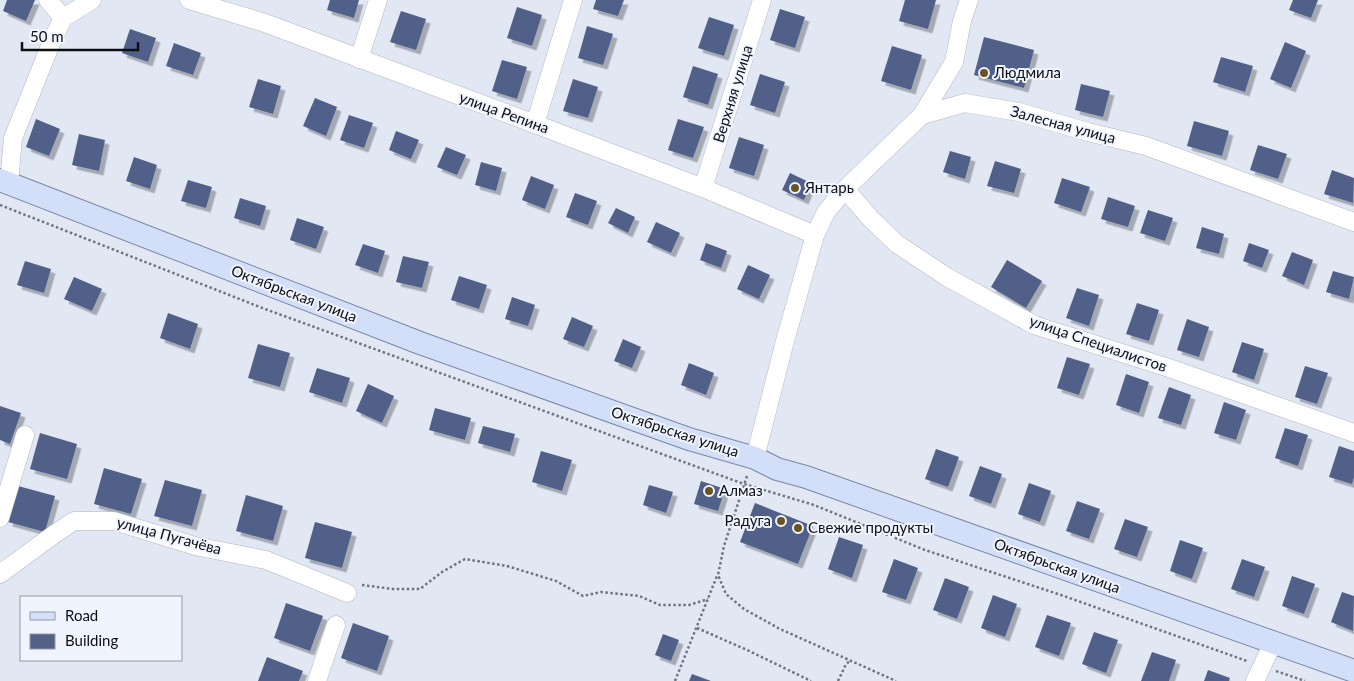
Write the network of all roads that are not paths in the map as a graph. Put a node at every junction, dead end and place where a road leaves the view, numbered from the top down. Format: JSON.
{"nodes":[{"id":1,"x":48,"y":0,"type":"edge"},
{"id":2,"x":92,"y":0,"type":"edge"},
{"id":3,"x":189,"y":0,"type":"edge"},
{"id":4,"x":378,"y":0,"type":"edge"},
{"id":5,"x":573,"y":0,"type":"edge"},
{"id":6,"x":762,"y":0,"type":"edge"},
{"id":7,"x":969,"y":0,"type":"edge"},
{"id":8,"x":63,"y":18,"type":"junction"},
{"id":9,"x":359,"y":59,"type":"junction"},
{"id":10,"x":922,"y":115,"type":"junction"},
{"id":11,"x":535,"y":124,"type":"junction"},
{"id":12,"x":4,"y":182,"type":"edge"},
{"id":13,"x":703,"y":188,"type":"junction"},
{"id":14,"x":846,"y":189,"type":"junction"},
{"id":15,"x":1354,"y":222,"type":"edge"},
{"id":16,"x":815,"y":235,"type":"junction"},
{"id":17,"x":1354,"y":433,"type":"edge"},
{"id":18,"x":26,"y":436,"type":"dead end"},
{"id":19,"x":755,"y":458,"type":"junction"},
{"id":20,"x":0,"y":518,"type":"edge"},
{"id":21,"x":0,"y":574,"type":"edge"},
{"id":22,"x":347,"y":593,"type":"road end"},
{"id":23,"x":336,"y":625,"type":"dead end"},
{"id":24,"x":1274,"y":643,"type":"junction"},
{"id":25,"x":1354,"y":671,"type":"edge"},
{"id":26,"x":1258,"y":674,"type":"edge"},
{"id":27,"x":317,"y":681,"type":"edge"}],
"edges":[{"from":1,"to":8,"type":"street"},
{"from":2,"to":8,"type":"street"},
{"from":3,"to":9,"type":"street","name":"улица Репина"},
{"from":4,"to":9,"type":"street"},
{"from":5,"to":11,"type":"street"},
{"from":6,"to":13,"type":"street","name":"Верхняя улица"},
{"from":7,"to":10,"type":"street"},
{"from":8,"to":12,"type":"street"},
{"from":9,"to":11,"type":"street","name":"улица Репина"},
{"from":10,"to":14,"type":"street","name":"Залесная улица"},
{"from":10,"to":15,"type":"street","name":"Залесная улица"},
{"from":11,"to":13,"type":"street","name":"улица Репина"},
{"from":12,"to":19,"type":"main road","name":"Октябрьская улица"},
{"from":13,"to":16,"type":"street","name":"улица Репина"},
{"from":14,"to":16,"type":"street","name":"Залесная улица"},
{"from":14,"to":17,"type":"street","name":"улица Специалистов"},
{"from":16,"to":19,"type":"street","name":"Залесная улица"},
{"from":18,"to":20,"type":"street"},
{"from":19,"to":24,"type":"main road","name":"Октябрьская улица"},
{"from":21,"to":22,"type":"street","name":"улица Пугачёва"},
{"from":23,"to":27,"type":"street"},
{"from":24,"to":25,"type":"main road","name":"Октябрьская улица"},
{"from":24,"to":26,"type":"street"}]}
